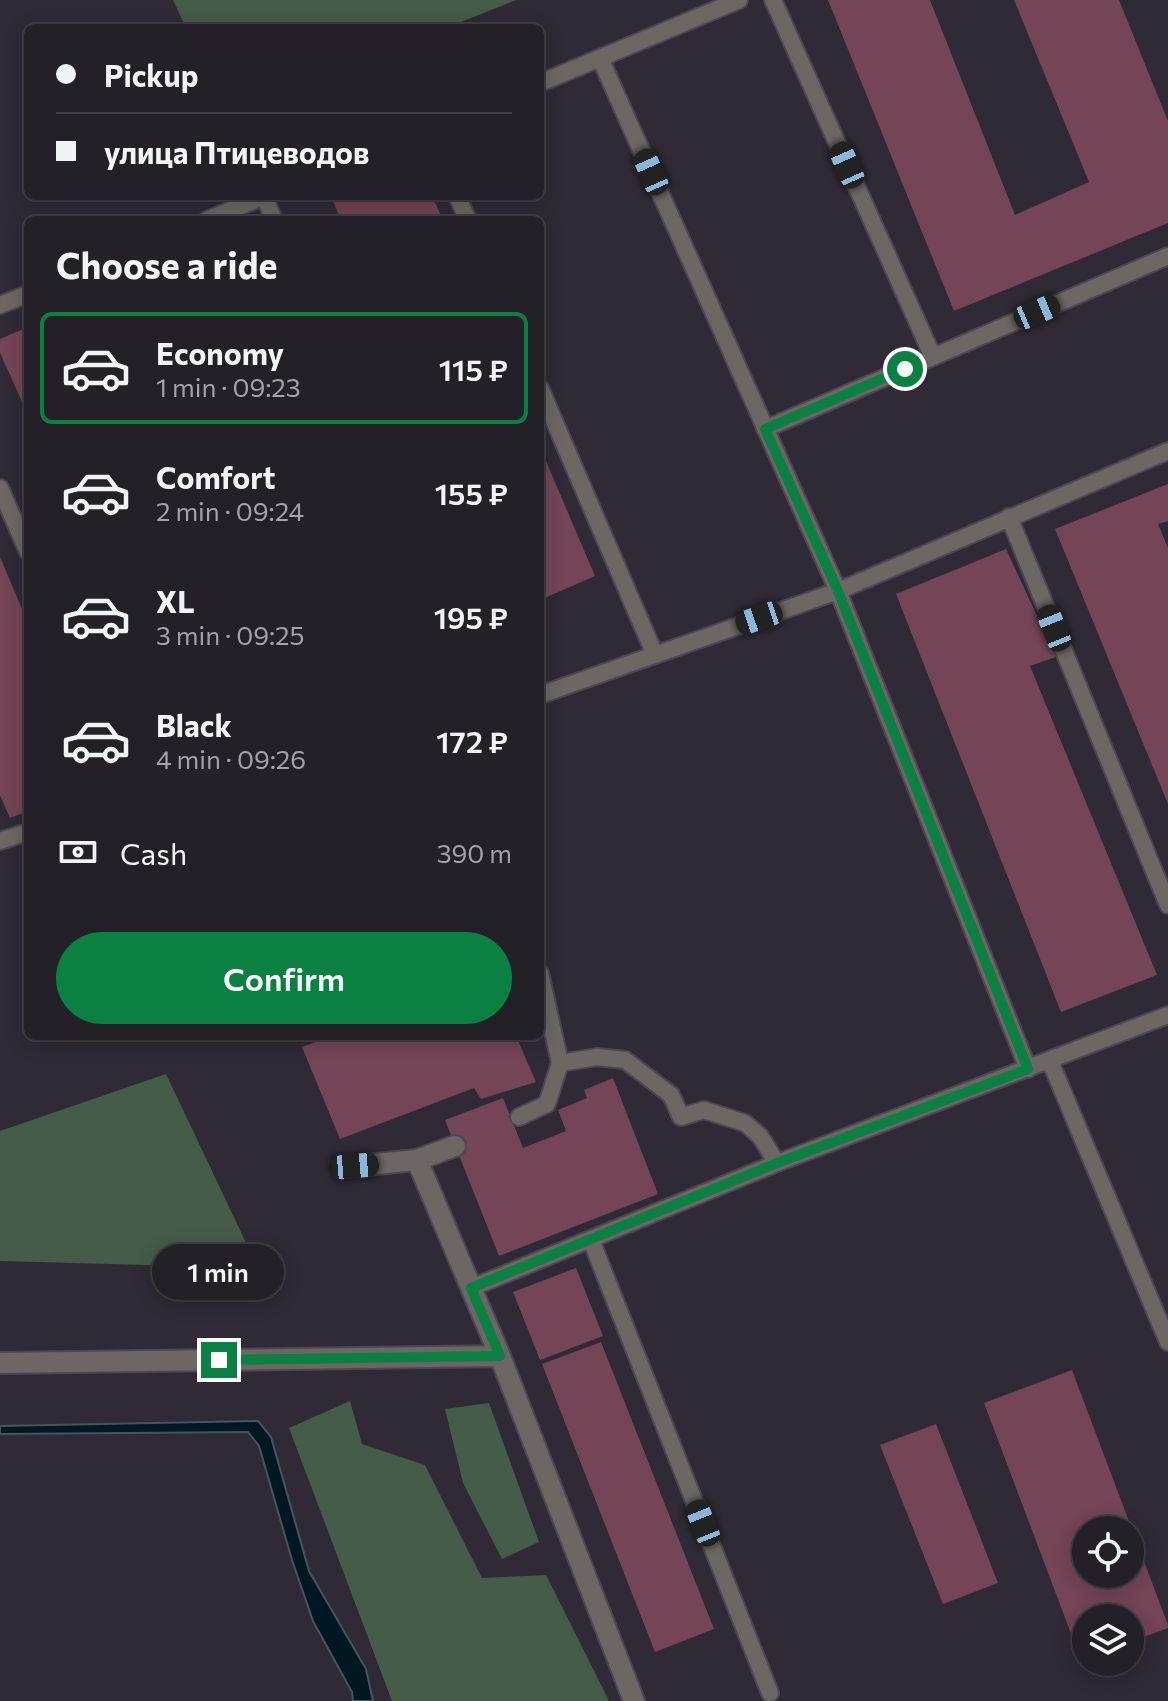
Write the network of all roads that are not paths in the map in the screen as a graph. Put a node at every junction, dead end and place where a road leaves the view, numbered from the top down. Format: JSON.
{"nodes":[{"id":1,"x":739,"y":0,"type":"edge"},
{"id":2,"x":773,"y":0,"type":"edge"},
{"id":3,"x":600,"y":58,"type":"junction"},
{"id":4,"x":544,"y":81,"type":"edge"},
{"id":5,"x":254,"y":200,"type":"edge"},
{"id":6,"x":216,"y":216,"type":"edge"},
{"id":7,"x":1168,"y":256,"type":"edge"},
{"id":8,"x":24,"y":296,"type":"edge"},
{"id":9,"x":0,"y":305,"type":"edge"},
{"id":10,"x":933,"y":357,"type":"junction"},
{"id":11,"x":544,"y":397,"type":"edge"},
{"id":12,"x":765,"y":429,"type":"junction"},
{"id":13,"x":1168,"y":451,"type":"edge"},
{"id":14,"x":0,"y":488,"type":"edge"},
{"id":15,"x":1009,"y":517,"type":"junction"},
{"id":16,"x":24,"y":543,"type":"edge"},
{"id":17,"x":838,"y":591,"type":"junction"},
{"id":18,"x":655,"y":655,"type":"junction"},
{"id":19,"x":544,"y":694,"type":"edge"},
{"id":20,"x":24,"y":833,"type":"edge"},
{"id":21,"x":0,"y":841,"type":"edge"},
{"id":22,"x":1168,"y":905,"type":"edge"},
{"id":23,"x":544,"y":991,"type":"edge"},
{"id":24,"x":1168,"y":1015,"type":"edge"},
{"id":25,"x":1050,"y":1061,"type":"junction"},
{"id":26,"x":560,"y":1063,"type":"junction"},
{"id":27,"x":1028,"y":1069,"type":"junction"},
{"id":28,"x":519,"y":1117,"type":"dead end"},
{"id":29,"x":455,"y":1146,"type":"dead end"},
{"id":30,"x":417,"y":1160,"type":"junction"},
{"id":31,"x":777,"y":1163,"type":"junction"},
{"id":32,"x":355,"y":1166,"type":"dead end"},
{"id":33,"x":591,"y":1240,"type":"junction"},
{"id":34,"x":471,"y":1288,"type":"junction"},
{"id":35,"x":1168,"y":1342,"type":"edge"},
{"id":36,"x":500,"y":1356,"type":"junction"},
{"id":37,"x":0,"y":1363,"type":"edge"},
{"id":38,"x":770,"y":1693,"type":"dead end"},
{"id":39,"x":634,"y":1701,"type":"edge"}],
"edges":[{"from":1,"to":3,"type":"lane"},
{"from":2,"to":10,"type":"lane"},
{"from":3,"to":4,"type":"lane"},
{"from":3,"to":12,"type":"lane"},
{"from":5,"to":6,"type":"lane"},
{"from":7,"to":10,"type":"lane"},
{"from":8,"to":9,"type":"lane"},
{"from":10,"to":12,"type":"lane"},
{"from":11,"to":18,"type":"lane"},
{"from":12,"to":17,"type":"lane"},
{"from":13,"to":15,"type":"lane"},
{"from":14,"to":16,"type":"lane"},
{"from":15,"to":17,"type":"lane"},
{"from":15,"to":22,"type":"lane"},
{"from":17,"to":18,"type":"lane"},
{"from":17,"to":27,"type":"lane"},
{"from":18,"to":19,"type":"lane"},
{"from":20,"to":21,"type":"lane"},
{"from":23,"to":26,"type":"lane"},
{"from":24,"to":25,"type":"lane"},
{"from":25,"to":27,"type":"lane"},
{"from":25,"to":35,"type":"lane"},
{"from":26,"to":28,"type":"lane"},
{"from":26,"to":31,"type":"lane"},
{"from":27,"to":31,"type":"lane"},
{"from":29,"to":30,"type":"street"},
{"from":30,"to":32,"type":"street"},
{"from":30,"to":34,"type":"street"},
{"from":31,"to":33,"type":"lane"},
{"from":33,"to":34,"type":"lane"},
{"from":33,"to":38,"type":"lane"},
{"from":34,"to":36,"type":"street"},
{"from":36,"to":37,"type":"street"},
{"from":36,"to":39,"type":"street"}]}
